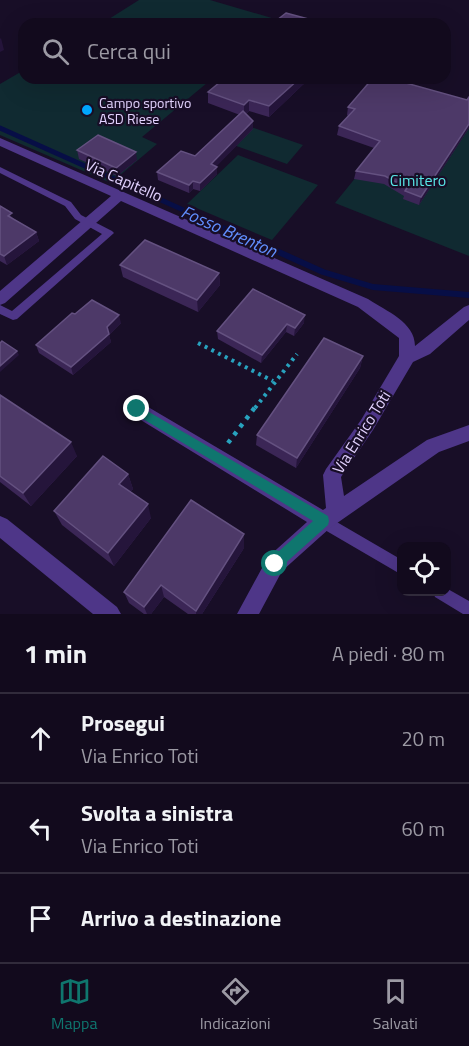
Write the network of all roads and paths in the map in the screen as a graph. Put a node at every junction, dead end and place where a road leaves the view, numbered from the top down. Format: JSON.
{"nodes":[{"id":1,"x":0,"y":142,"type":"edge"},
{"id":2,"x":0,"y":170,"type":"edge"},
{"id":3,"x":119,"y":196,"type":"junction"},
{"id":4,"x":87,"y":223,"type":"junction"},
{"id":5,"x":0,"y":299,"type":"edge"},
{"id":6,"x":0,"y":309,"type":"edge"},
{"id":7,"x":469,"y":311,"type":"edge"},
{"id":8,"x":198,"y":343,"type":"dead end"},
{"id":9,"x":297,"y":354,"type":"dead end"},
{"id":10,"x":407,"y":357,"type":"junction"},
{"id":11,"x":273,"y":381,"type":"junction"},
{"id":12,"x":137,"y":409,"type":"dead end"},
{"id":13,"x":469,"y":433,"type":"edge"},
{"id":14,"x":217,"y":457,"type":"junction"},
{"id":15,"x":330,"y":516,"type":"junction"},
{"id":16,"x":0,"y":526,"type":"edge"},
{"id":17,"x":397,"y":564,"type":"edge"},
{"id":18,"x":448,"y":596,"type":"edge"},
{"id":19,"x":469,"y":609,"type":"edge"},
{"id":20,"x":111,"y":614,"type":"edge"},
{"id":21,"x":248,"y":614,"type":"edge"}],
"edges":[{"from":1,"to":3,"type":"street","name":"Via Capitello"},
{"from":2,"to":4,"type":"lane"},
{"from":3,"to":4,"type":"street"},
{"from":3,"to":10,"type":"street","name":"Via Capitello"},
{"from":4,"to":5,"type":"street"},
{"from":4,"to":6,"type":"lane"},
{"from":7,"to":10,"type":"street"},
{"from":8,"to":11,"type":"path"},
{"from":9,"to":11,"type":"path"},
{"from":10,"to":15,"type":"street","name":"Via Enrico Toti"},
{"from":11,"to":14,"type":"path"},
{"from":12,"to":14,"type":"street"},
{"from":13,"to":15,"type":"street","name":"Via Enrico Toti"},
{"from":14,"to":15,"type":"street"},
{"from":15,"to":17,"type":"lane"},
{"from":15,"to":21,"type":"street","name":"Via Enrico Toti"},
{"from":16,"to":20,"type":"street"},
{"from":18,"to":19,"type":"lane"}]}
